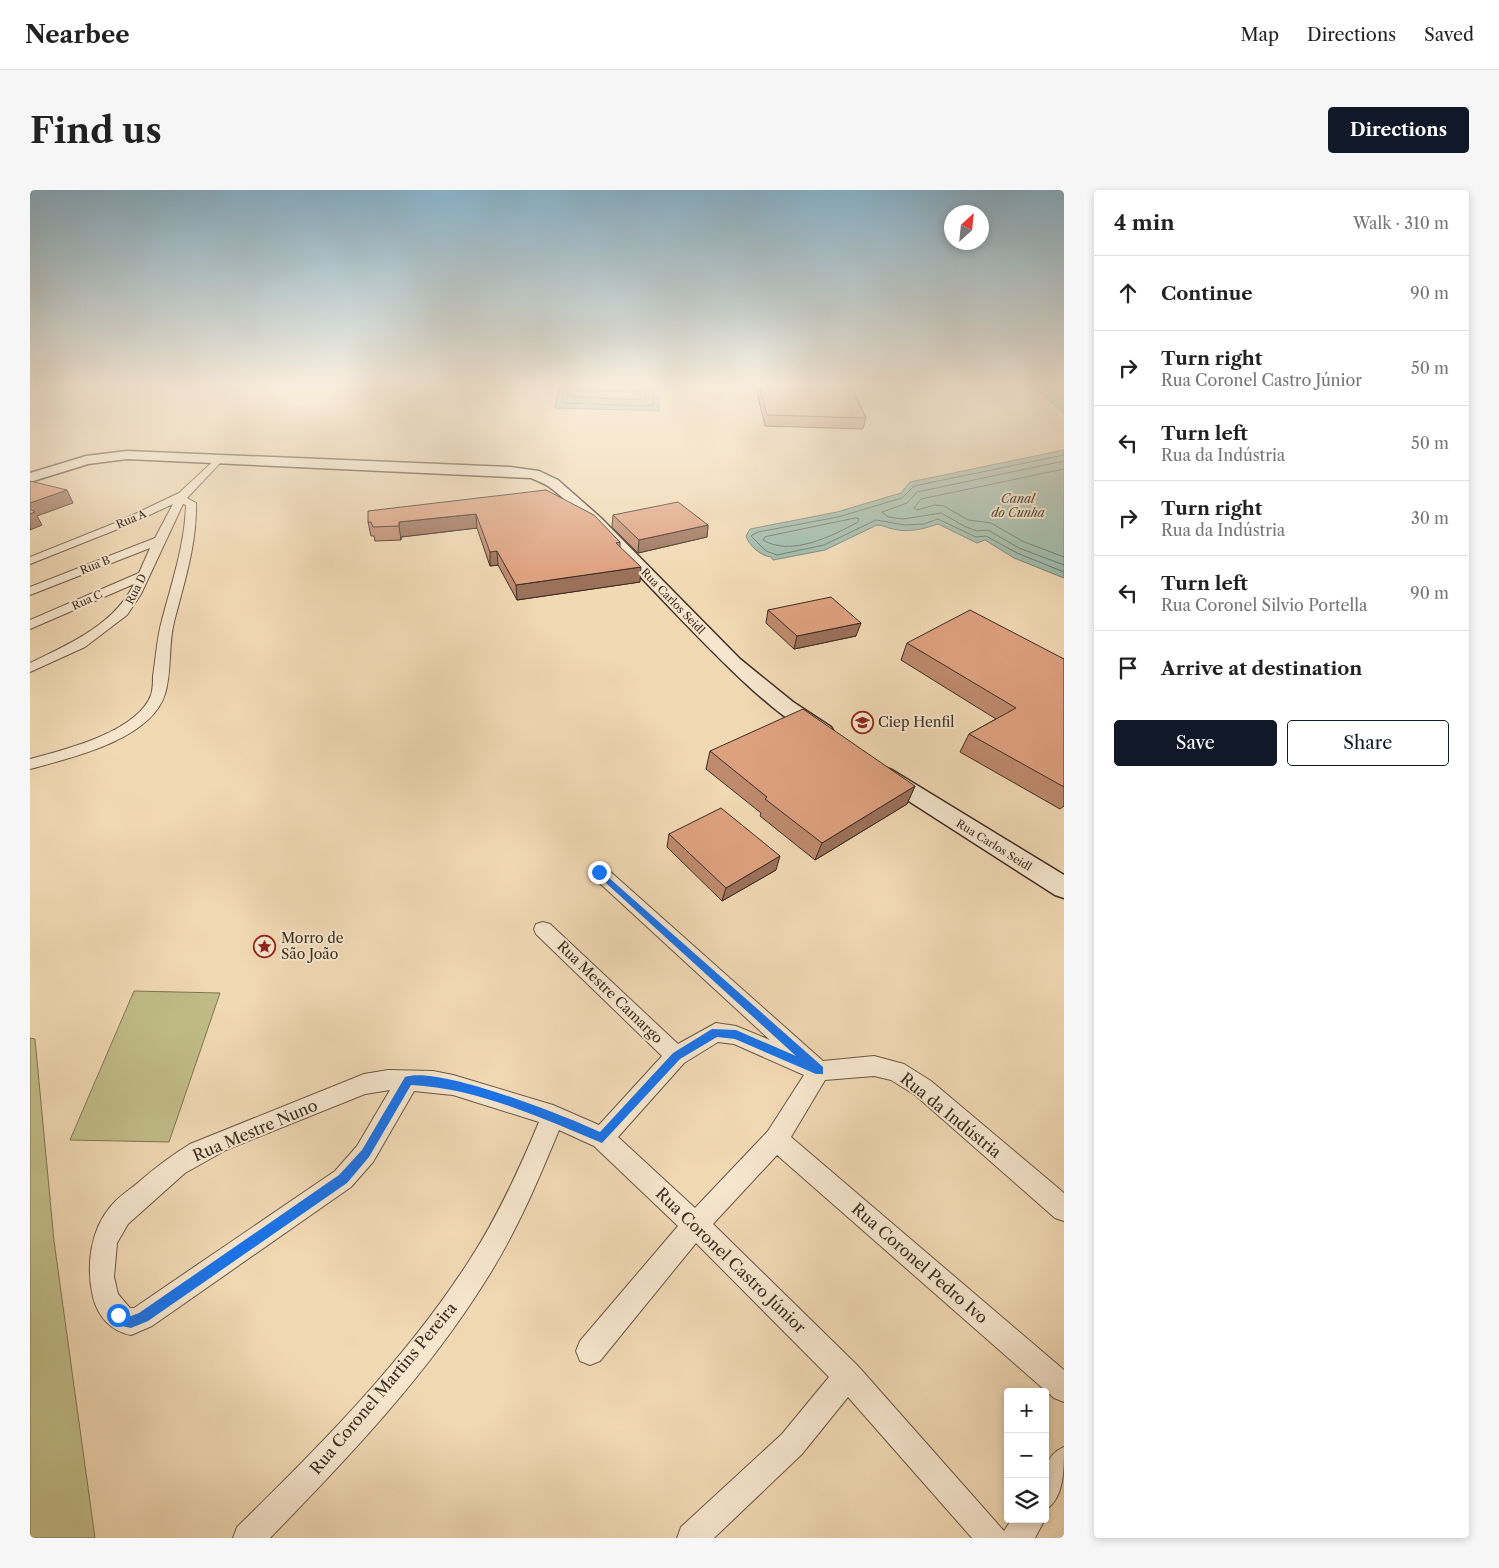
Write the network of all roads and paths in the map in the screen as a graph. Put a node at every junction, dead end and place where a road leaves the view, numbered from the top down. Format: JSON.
{"nodes":[{"id":1,"x":220,"y":458,"type":"junction"},
{"id":2,"x":30,"y":478,"type":"edge"},
{"id":3,"x":182,"y":497,"type":"junction"},
{"id":4,"x":160,"y":540,"type":"junction"},
{"id":5,"x":30,"y":561,"type":"edge"},
{"id":6,"x":144,"y":575,"type":"junction"},
{"id":7,"x":30,"y":591,"type":"edge"},
{"id":8,"x":30,"y":625,"type":"edge"},
{"id":9,"x":30,"y":668,"type":"edge"},
{"id":10,"x":834,"y":740,"type":"edge"},
{"id":11,"x":866,"y":762,"type":"edge"},
{"id":12,"x":30,"y":764,"type":"edge"},
{"id":13,"x":599,"y":872,"type":"dead end"},
{"id":14,"x":1064,"y":888,"type":"edge"},
{"id":15,"x":543,"y":929,"type":"dead end"},
{"id":16,"x":676,"y":1056,"type":"junction"},
{"id":17,"x":819,"y":1071,"type":"junction"},
{"id":18,"x":408,"y":1081,"type":"junction"},
{"id":19,"x":553,"y":1116,"type":"junction"},
{"id":20,"x":602,"y":1138,"type":"junction"},
{"id":21,"x":776,"y":1139,"type":"junction"},
{"id":22,"x":1064,"y":1209,"type":"edge"},
{"id":23,"x":696,"y":1225,"type":"junction"},
{"id":24,"x":590,"y":1351,"type":"dead end"},
{"id":25,"x":848,"y":1376,"type":"junction"},
{"id":26,"x":1064,"y":1388,"type":"edge"},
{"id":27,"x":1064,"y":1462,"type":"edge"},
{"id":28,"x":1049,"y":1487,"type":"edge"},
{"id":29,"x":1027,"y":1523,"type":"edge"},
{"id":30,"x":248,"y":1538,"type":"edge"},
{"id":31,"x":692,"y":1538,"type":"edge"},
{"id":32,"x":992,"y":1538,"type":"edge"},
{"id":33,"x":1017,"y":1538,"type":"edge"}],
"edges":[{"from":1,"to":2,"type":"street","name":"Rua Carlos Seidl"},
{"from":1,"to":3,"type":"street","name":"Rua A"},
{"from":1,"to":10,"type":"street","name":"Rua Carlos Seidl"},
{"from":3,"to":4,"type":"street","name":"Rua D"},
{"from":3,"to":5,"type":"street","name":"Rua A"},
{"from":3,"to":12,"type":"street"},
{"from":4,"to":6,"type":"street","name":"Rua D"},
{"from":4,"to":7,"type":"street","name":"Rua B"},
{"from":6,"to":8,"type":"street","name":"Rua C"},
{"from":6,"to":9,"type":"street","name":"Rua D"},
{"from":11,"to":14,"type":"street","name":"Rua Carlos Seidl"},
{"from":13,"to":17,"type":"street"},
{"from":15,"to":16,"type":"street","name":"Rua Mestre Camargo"},
{"from":16,"to":17,"type":"street","name":"Rua da Indústria"},
{"from":16,"to":20,"type":"street","name":"Rua da Indústria"},
{"from":17,"to":21,"type":"street"},
{"from":17,"to":22,"type":"street","name":"Rua da Indústria"},
{"from":18,"to":18,"type":"street","name":"Rua Mestre Nuno"},
{"from":18,"to":19,"type":"street","name":"Rua Coronel Castro Júnior"},
{"from":19,"to":20,"type":"street","name":"Rua Coronel Castro Júnior"},
{"from":19,"to":30,"type":"street","name":"Rua Coronel Martins Pereira"},
{"from":20,"to":23,"type":"street","name":"Rua Coronel Castro Júnior"},
{"from":21,"to":23,"type":"street"},
{"from":21,"to":26,"type":"street","name":"Rua Coronel Pedro Ivo"},
{"from":23,"to":24,"type":"street"},
{"from":23,"to":25,"type":"street","name":"Rua Coronel Castro Júnior"},
{"from":25,"to":31,"type":"street"},
{"from":25,"to":32,"type":"street","name":"Rua Coronel Castro Júnior"},
{"from":27,"to":28,"type":"street"},
{"from":29,"to":33,"type":"street"}]}
